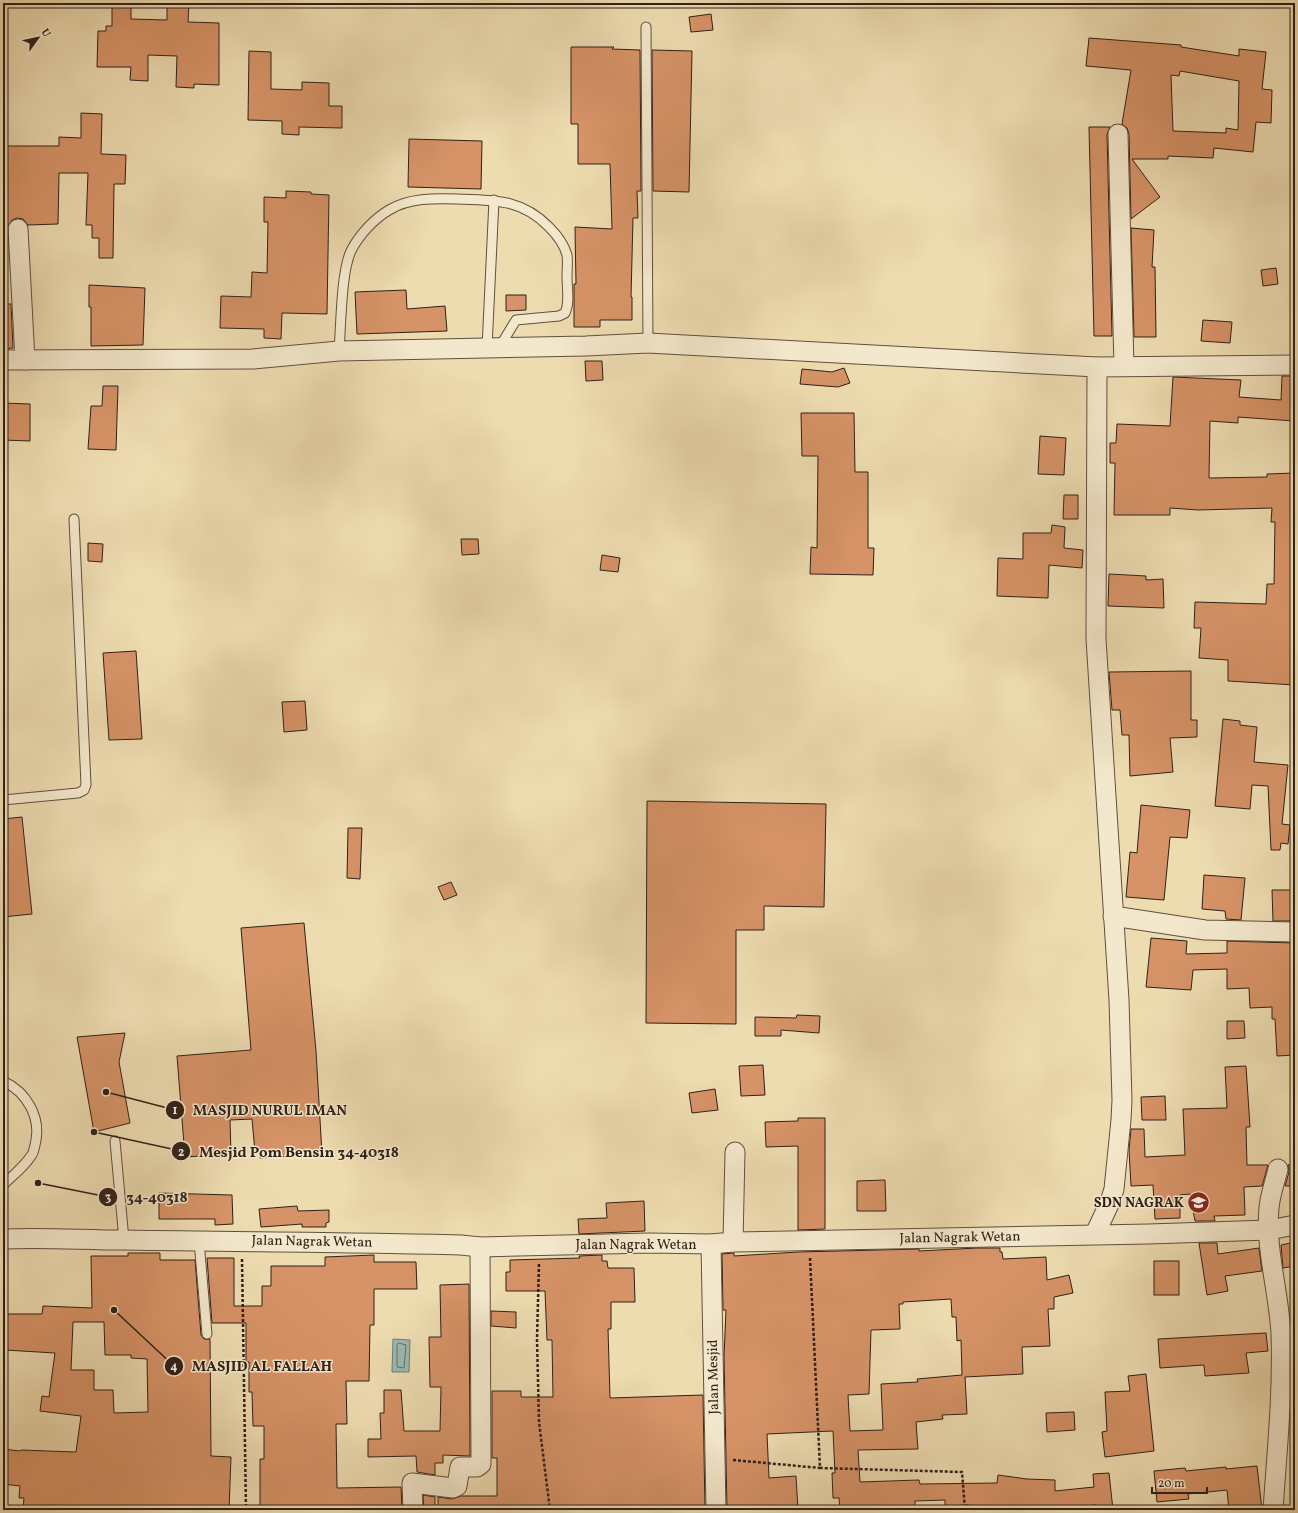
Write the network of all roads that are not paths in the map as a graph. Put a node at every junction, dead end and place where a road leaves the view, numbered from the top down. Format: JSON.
{"nodes":[{"id":1,"x":646,"y":27,"type":"dead end"},
{"id":2,"x":1118,"y":134,"type":"dead end"},
{"id":3,"x":494,"y":200,"type":"junction"},
{"id":4,"x":18,"y":229,"type":"dead end"},
{"id":5,"x":648,"y":343,"type":"junction"},
{"id":6,"x":493,"y":348,"type":"junction"},
{"id":7,"x":339,"y":352,"type":"junction"},
{"id":8,"x":3,"y":360,"type":"edge"},
{"id":9,"x":26,"y":360,"type":"junction"},
{"id":10,"x":1289,"y":364,"type":"edge"},
{"id":11,"x":1124,"y":366,"type":"junction"},
{"id":12,"x":1097,"y":367,"type":"junction"},
{"id":13,"x":74,"y":519,"type":"dead end"},
{"id":14,"x":3,"y":800,"type":"edge"},
{"id":15,"x":1113,"y":916,"type":"junction"},
{"id":16,"x":1295,"y":932,"type":"edge"},
{"id":17,"x":3,"y":1081,"type":"edge"},
{"id":18,"x":115,"y":1141,"type":"dead end"},
{"id":19,"x":735,"y":1152,"type":"dead end"},
{"id":20,"x":1278,"y":1169,"type":"dead end"},
{"id":21,"x":3,"y":1185,"type":"edge"},
{"id":22,"x":1295,"y":1225,"type":"edge"},
{"id":23,"x":1269,"y":1230,"type":"junction"},
{"id":24,"x":1094,"y":1234,"type":"junction"},
{"id":25,"x":3,"y":1239,"type":"edge"},
{"id":26,"x":124,"y":1240,"type":"junction"},
{"id":27,"x":199,"y":1240,"type":"junction"},
{"id":28,"x":734,"y":1242,"type":"junction"},
{"id":29,"x":711,"y":1244,"type":"junction"},
{"id":30,"x":480,"y":1247,"type":"junction"},
{"id":31,"x":208,"y":1334,"type":"dead end"},
{"id":32,"x":413,"y":1510,"type":"edge"},
{"id":33,"x":716,"y":1510,"type":"edge"},
{"id":34,"x":1273,"y":1510,"type":"edge"}],
"edges":[{"from":1,"to":5,"type":"lane"},
{"from":2,"to":11,"type":"street"},
{"from":3,"to":6,"type":"lane"},
{"from":3,"to":6,"type":"lane"},
{"from":3,"to":7,"type":"lane"},
{"from":4,"to":9,"type":"street"},
{"from":5,"to":6,"type":"street"},
{"from":5,"to":12,"type":"street"},
{"from":6,"to":7,"type":"street"},
{"from":7,"to":9,"type":"street"},
{"from":8,"to":9,"type":"street"},
{"from":10,"to":11,"type":"street"},
{"from":11,"to":12,"type":"street"},
{"from":12,"to":15,"type":"street"},
{"from":13,"to":14,"type":"lane"},
{"from":15,"to":16,"type":"street"},
{"from":15,"to":24,"type":"street"},
{"from":17,"to":21,"type":"lane"},
{"from":18,"to":26,"type":"lane"},
{"from":19,"to":28,"type":"street"},
{"from":20,"to":23,"type":"street"},
{"from":22,"to":23,"type":"street","name":"Jalan Nagrak Wetan"},
{"from":23,"to":24,"type":"street","name":"Jalan Nagrak Wetan"},
{"from":23,"to":34,"type":"street"},
{"from":24,"to":28,"type":"street","name":"Jalan Nagrak Wetan"},
{"from":25,"to":26,"type":"street","name":"Jalan Nagrak Wetan"},
{"from":26,"to":27,"type":"street","name":"Jalan Nagrak Wetan"},
{"from":27,"to":30,"type":"street","name":"Jalan Nagrak Wetan"},
{"from":27,"to":31,"type":"lane"},
{"from":28,"to":29,"type":"street","name":"Jalan Nagrak Wetan"},
{"from":29,"to":30,"type":"street","name":"Jalan Nagrak Wetan"},
{"from":29,"to":33,"type":"street","name":"Jalan Mesjid"},
{"from":30,"to":32,"type":"street"}]}
